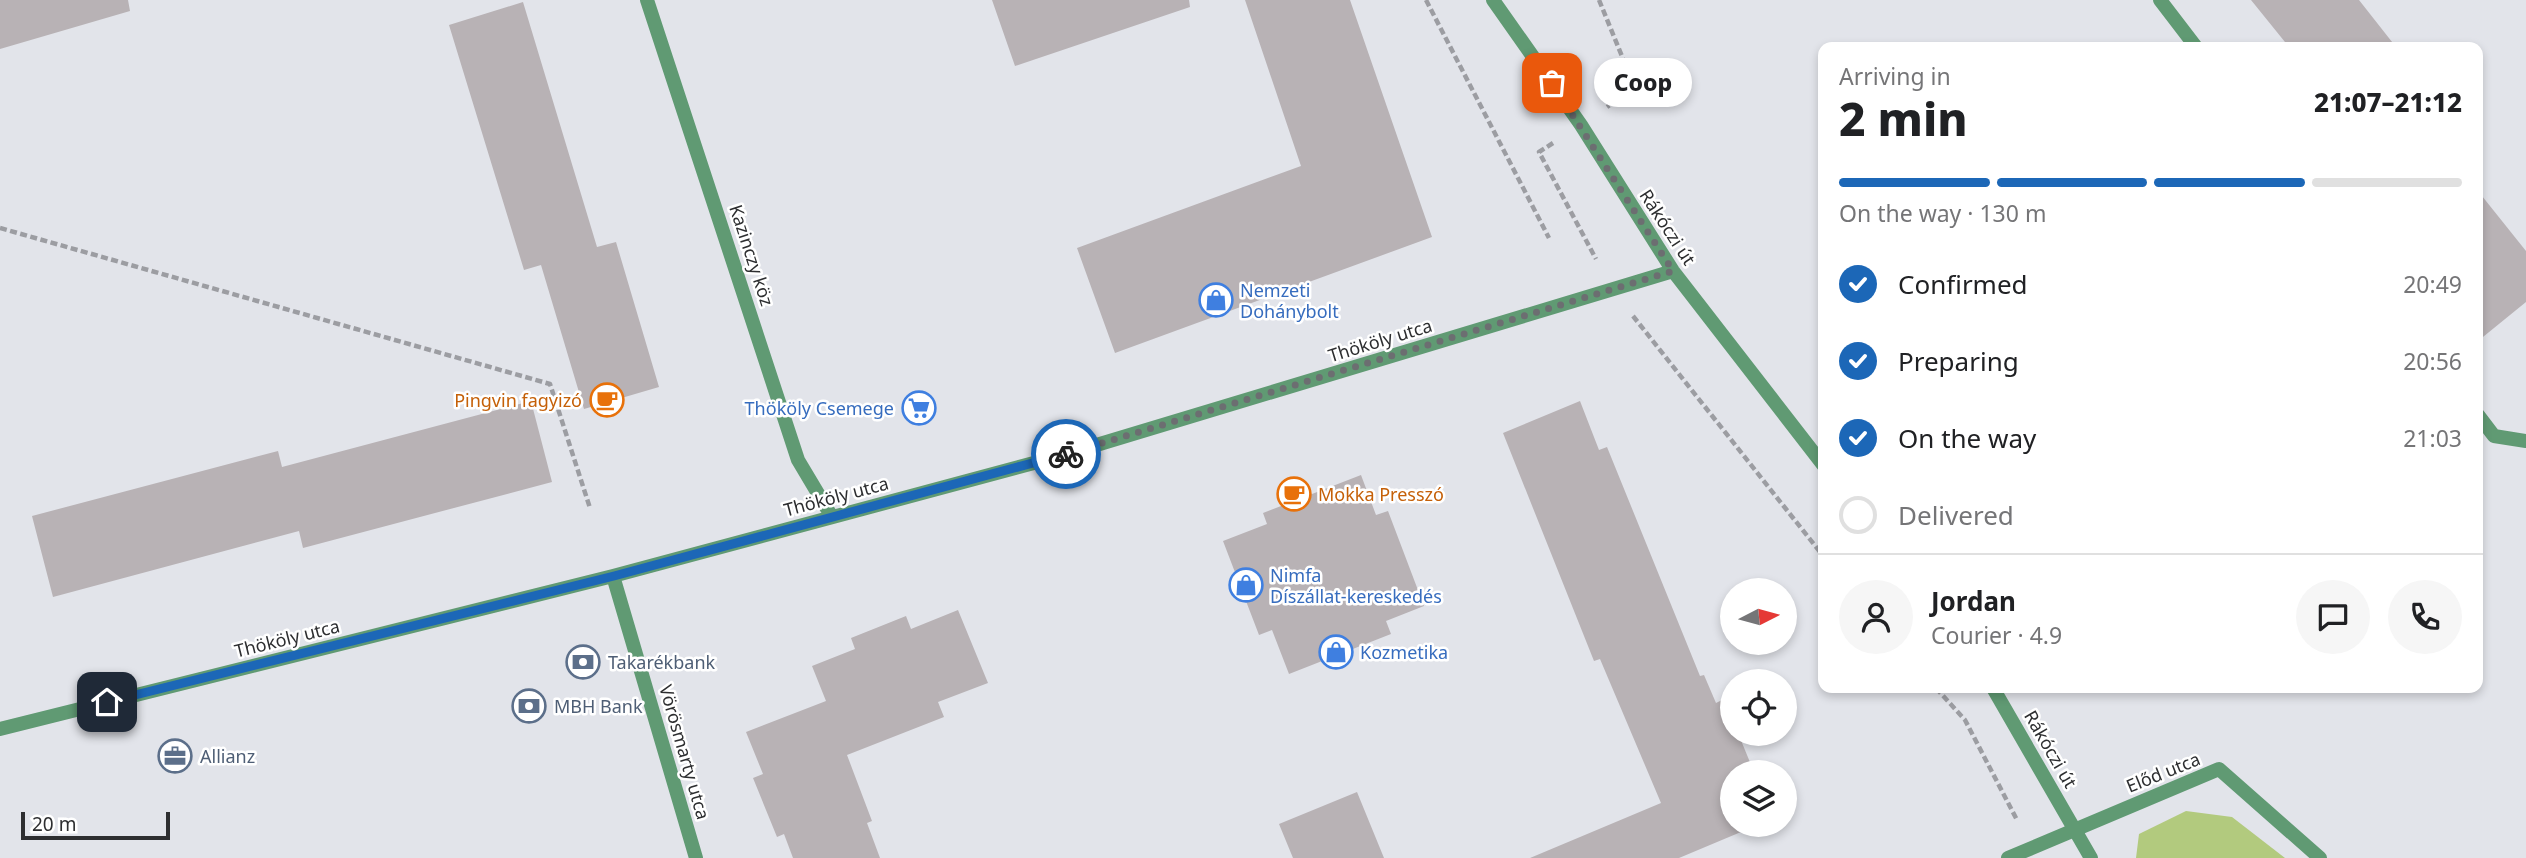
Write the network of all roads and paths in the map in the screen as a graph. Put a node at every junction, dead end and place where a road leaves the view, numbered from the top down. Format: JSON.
{"nodes":[{"id":1,"x":646,"y":0,"type":"edge"},
{"id":2,"x":1426,"y":0,"type":"edge"},
{"id":3,"x":1493,"y":0,"type":"edge"},
{"id":4,"x":1599,"y":0,"type":"edge"},
{"id":5,"x":2160,"y":0,"type":"edge"},
{"id":6,"x":2192,"y":42,"type":"edge"},
{"id":7,"x":1581,"y":125,"type":"junction"},
{"id":8,"x":0,"y":228,"type":"edge"},
{"id":9,"x":1549,"y":238,"type":"dead end"},
{"id":10,"x":1673,"y":271,"type":"junction"},
{"id":11,"x":1612,"y":290,"type":"junction"},
{"id":12,"x":2483,"y":422,"type":"edge"},
{"id":13,"x":2526,"y":441,"type":"edge"},
{"id":14,"x":1818,"y":458,"type":"edge"},
{"id":15,"x":590,"y":508,"type":"dead end"},
{"id":16,"x":832,"y":517,"type":"junction"},
{"id":17,"x":1818,"y":549,"type":"edge"},
{"id":18,"x":614,"y":576,"type":"junction"},
{"id":19,"x":1941,"y":693,"type":"edge"},
{"id":20,"x":1996,"y":693,"type":"edge"},
{"id":21,"x":0,"y":729,"type":"edge"},
{"id":22,"x":2075,"y":829,"type":"junction"},
{"id":23,"x":2032,"y":848,"type":"junction"},
{"id":24,"x":696,"y":858,"type":"edge"},
{"id":25,"x":2008,"y":858,"type":"edge"},
{"id":26,"x":2091,"y":858,"type":"edge"},
{"id":27,"x":2319,"y":858,"type":"edge"}],
"edges":[{"from":1,"to":16,"type":"street","name":"Kazinczy köz"},
{"from":2,"to":9,"type":"path"},
{"from":3,"to":7,"type":"street","name":"Rákóczi út"},
{"from":4,"to":7,"type":"path"},
{"from":5,"to":6,"type":"street"},
{"from":7,"to":10,"type":"street","name":"Rákóczi út"},
{"from":7,"to":11,"type":"path"},
{"from":8,"to":15,"type":"path"},
{"from":10,"to":11,"type":"street","name":"Thököly utca"},
{"from":10,"to":14,"type":"street","name":"Rákóczi út"},
{"from":11,"to":16,"type":"street","name":"Thököly utca"},
{"from":11,"to":17,"type":"path"},
{"from":12,"to":13,"type":"street"},
{"from":16,"to":18,"type":"street","name":"Thököly utca"},
{"from":18,"to":21,"type":"street","name":"Thököly utca"},
{"from":18,"to":24,"type":"street","name":"Vörösmarty utca"},
{"from":19,"to":23,"type":"path"},
{"from":20,"to":22,"type":"street","name":"Rákóczi út"},
{"from":22,"to":23,"type":"street"},
{"from":22,"to":26,"type":"street","name":"Rákóczi út"},
{"from":22,"to":27,"type":"street","name":"Előd utca"},
{"from":23,"to":25,"type":"street"}]}
